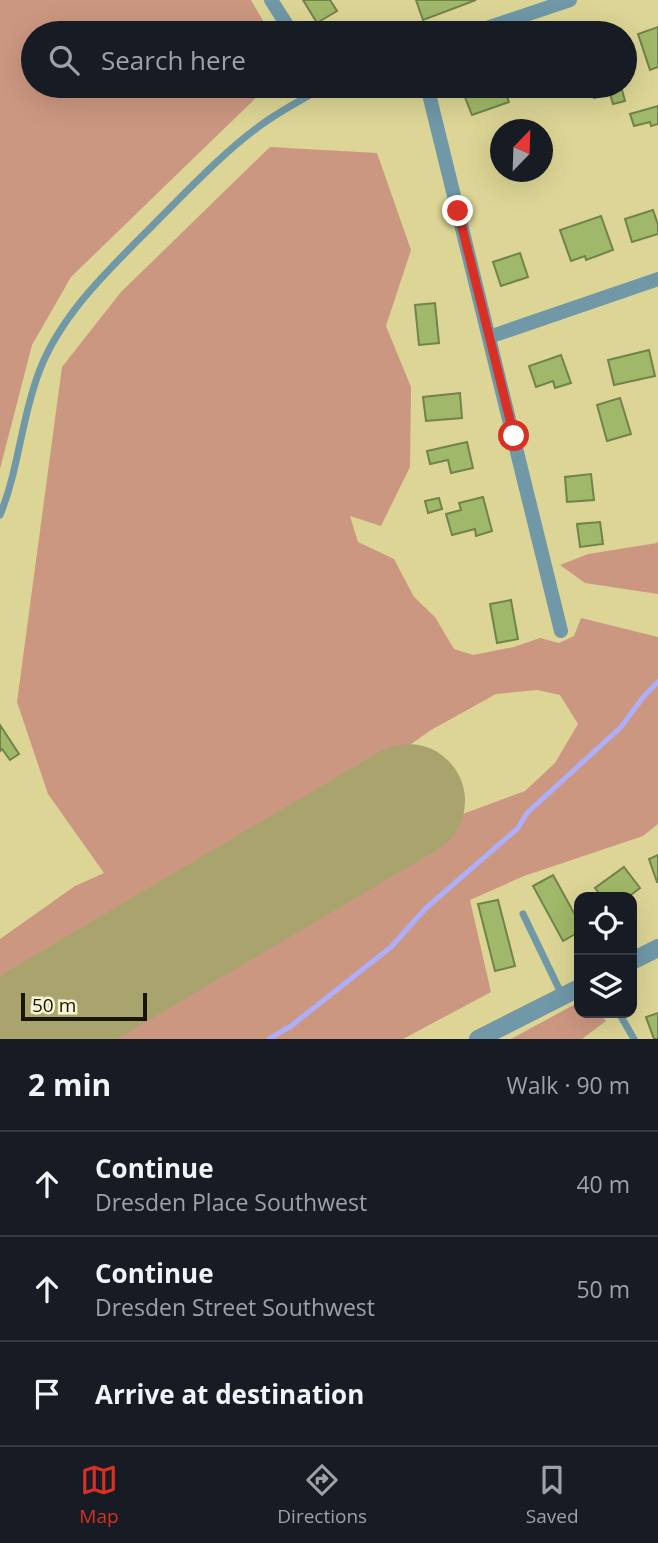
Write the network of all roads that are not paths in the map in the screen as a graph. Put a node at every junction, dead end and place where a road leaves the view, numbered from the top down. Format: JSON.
{"nodes":[{"id":1,"x":271,"y":0,"type":"edge"},
{"id":2,"x":559,"y":2,"type":"edge"},
{"id":3,"x":284,"y":21,"type":"edge"},
{"id":4,"x":506,"y":21,"type":"edge"},
{"id":5,"x":305,"y":98,"type":"edge"},
{"id":6,"x":429,"y":98,"type":"edge"},
{"id":7,"x":658,"y":279,"type":"edge"},
{"id":8,"x":489,"y":337,"type":"junction"},
{"id":9,"x":0,"y":515,"type":"edge"},
{"id":10,"x":561,"y":631,"type":"dead end"},
{"id":11,"x":523,"y":914,"type":"dead end"},
{"id":12,"x":658,"y":948,"type":"edge"},
{"id":13,"x":637,"y":958,"type":"edge"},
{"id":14,"x":574,"y":990,"type":"edge"},
{"id":15,"x":562,"y":996,"type":"junction"},
{"id":16,"x":622,"y":1018,"type":"edge"},
{"id":17,"x":478,"y":1039,"type":"edge"},
{"id":18,"x":634,"y":1039,"type":"edge"}],
"edges":[{"from":1,"to":3,"type":"street"},
{"from":2,"to":4,"type":"street"},
{"from":5,"to":9,"type":"lane"},
{"from":6,"to":8,"type":"street"},
{"from":7,"to":8,"type":"street"},
{"from":8,"to":10,"type":"street"},
{"from":11,"to":15,"type":"lane"},
{"from":12,"to":13,"type":"street"},
{"from":14,"to":15,"type":"street"},
{"from":15,"to":17,"type":"street"},
{"from":16,"to":18,"type":"lane"}]}
